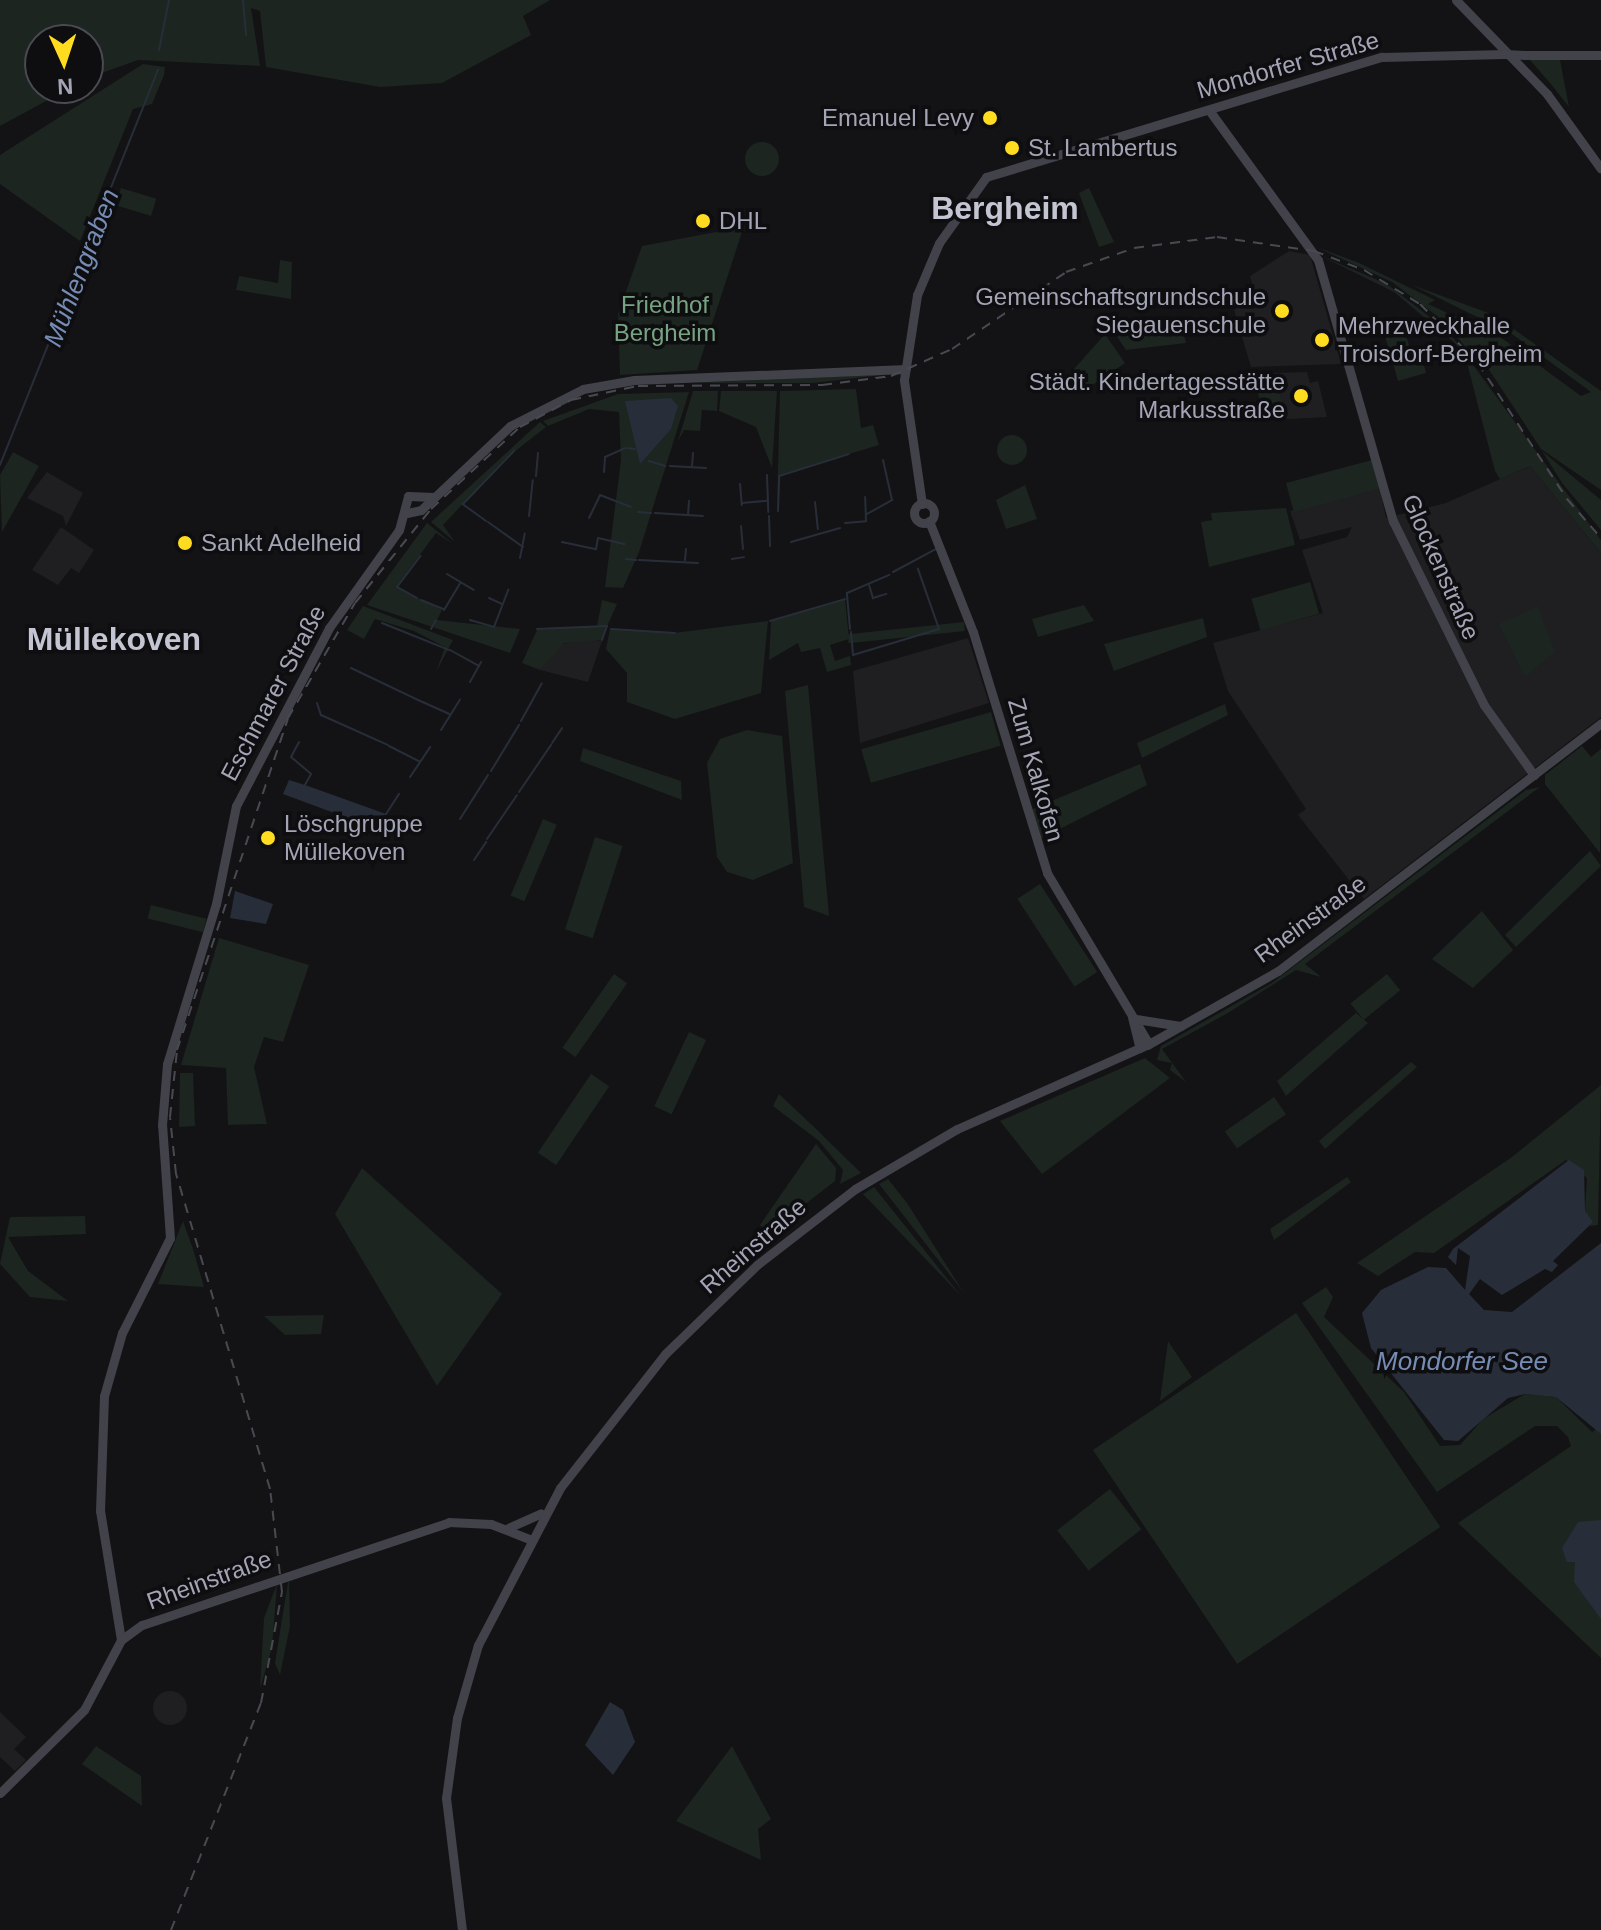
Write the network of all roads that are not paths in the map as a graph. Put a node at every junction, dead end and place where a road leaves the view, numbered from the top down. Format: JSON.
{"nodes":[{"id":1,"x":1456,"y":0,"type":"edge"},
{"id":2,"x":1601,"y":55,"type":"edge"},
{"id":3,"x":1209,"y":110,"type":"junction"},
{"id":4,"x":1601,"y":169,"type":"edge"},
{"id":5,"x":906,"y":369,"type":"junction"},
{"id":6,"x":434,"y":497,"type":"junction"},
{"id":7,"x":922,"y":504,"type":"junction"},
{"id":8,"x":407,"y":513,"type":"junction"},
{"id":9,"x":929,"y":521,"type":"junction"},
{"id":10,"x":1601,"y":723,"type":"edge"},
{"id":11,"x":1534,"y":775,"type":"junction"},
{"id":12,"x":1132,"y":1017,"type":"junction"},
{"id":13,"x":1183,"y":1026,"type":"junction"},
{"id":14,"x":1145,"y":1046,"type":"junction"},
{"id":15,"x":547,"y":1508,"type":"junction"},
{"id":16,"x":505,"y":1528,"type":"junction"},
{"id":17,"x":529,"y":1539,"type":"junction"},
{"id":18,"x":125,"y":1636,"type":"junction"},
{"id":19,"x":0,"y":1793,"type":"edge"},
{"id":20,"x":462,"y":1930,"type":"edge"}],
"edges":[{"from":1,"to":4,"type":"street"},
{"from":2,"to":3,"type":"street","name":"Mondorfer Straße","bridge":true},
{"from":3,"to":5,"type":"street","name":"Mondorfer Straße"},
{"from":3,"to":11,"type":"street","name":"Glockenstraße"},
{"from":5,"to":6,"type":"street"},
{"from":5,"to":7,"type":"street"},
{"from":6,"to":8,"type":"street"},
{"from":6,"to":8,"type":"street"},
{"from":7,"to":9,"type":"street"},
{"from":7,"to":9,"type":"street"},
{"from":8,"to":18,"type":"street","name":"Eschmarer Straße"},
{"from":9,"to":12,"type":"street","name":"Zum Kalkofen"},
{"from":10,"to":11,"type":"street","name":"Rheinstraße"},
{"from":11,"to":13,"type":"street","name":"Rheinstraße"},
{"from":12,"to":13,"type":"street"},
{"from":12,"to":14,"type":"street","name":"Zum Kalkofen"},
{"from":13,"to":14,"type":"street","name":"Rheinstraße"},
{"from":14,"to":15,"type":"street","name":"Rheinstraße"},
{"from":15,"to":16,"type":"street"},
{"from":15,"to":17,"type":"street","name":"Rheinstraße"},
{"from":16,"to":17,"type":"street","name":"Rheinstraße"},
{"from":16,"to":18,"type":"street","name":"Rheinstraße"},
{"from":17,"to":20,"type":"street"},
{"from":18,"to":19,"type":"street"}]}
